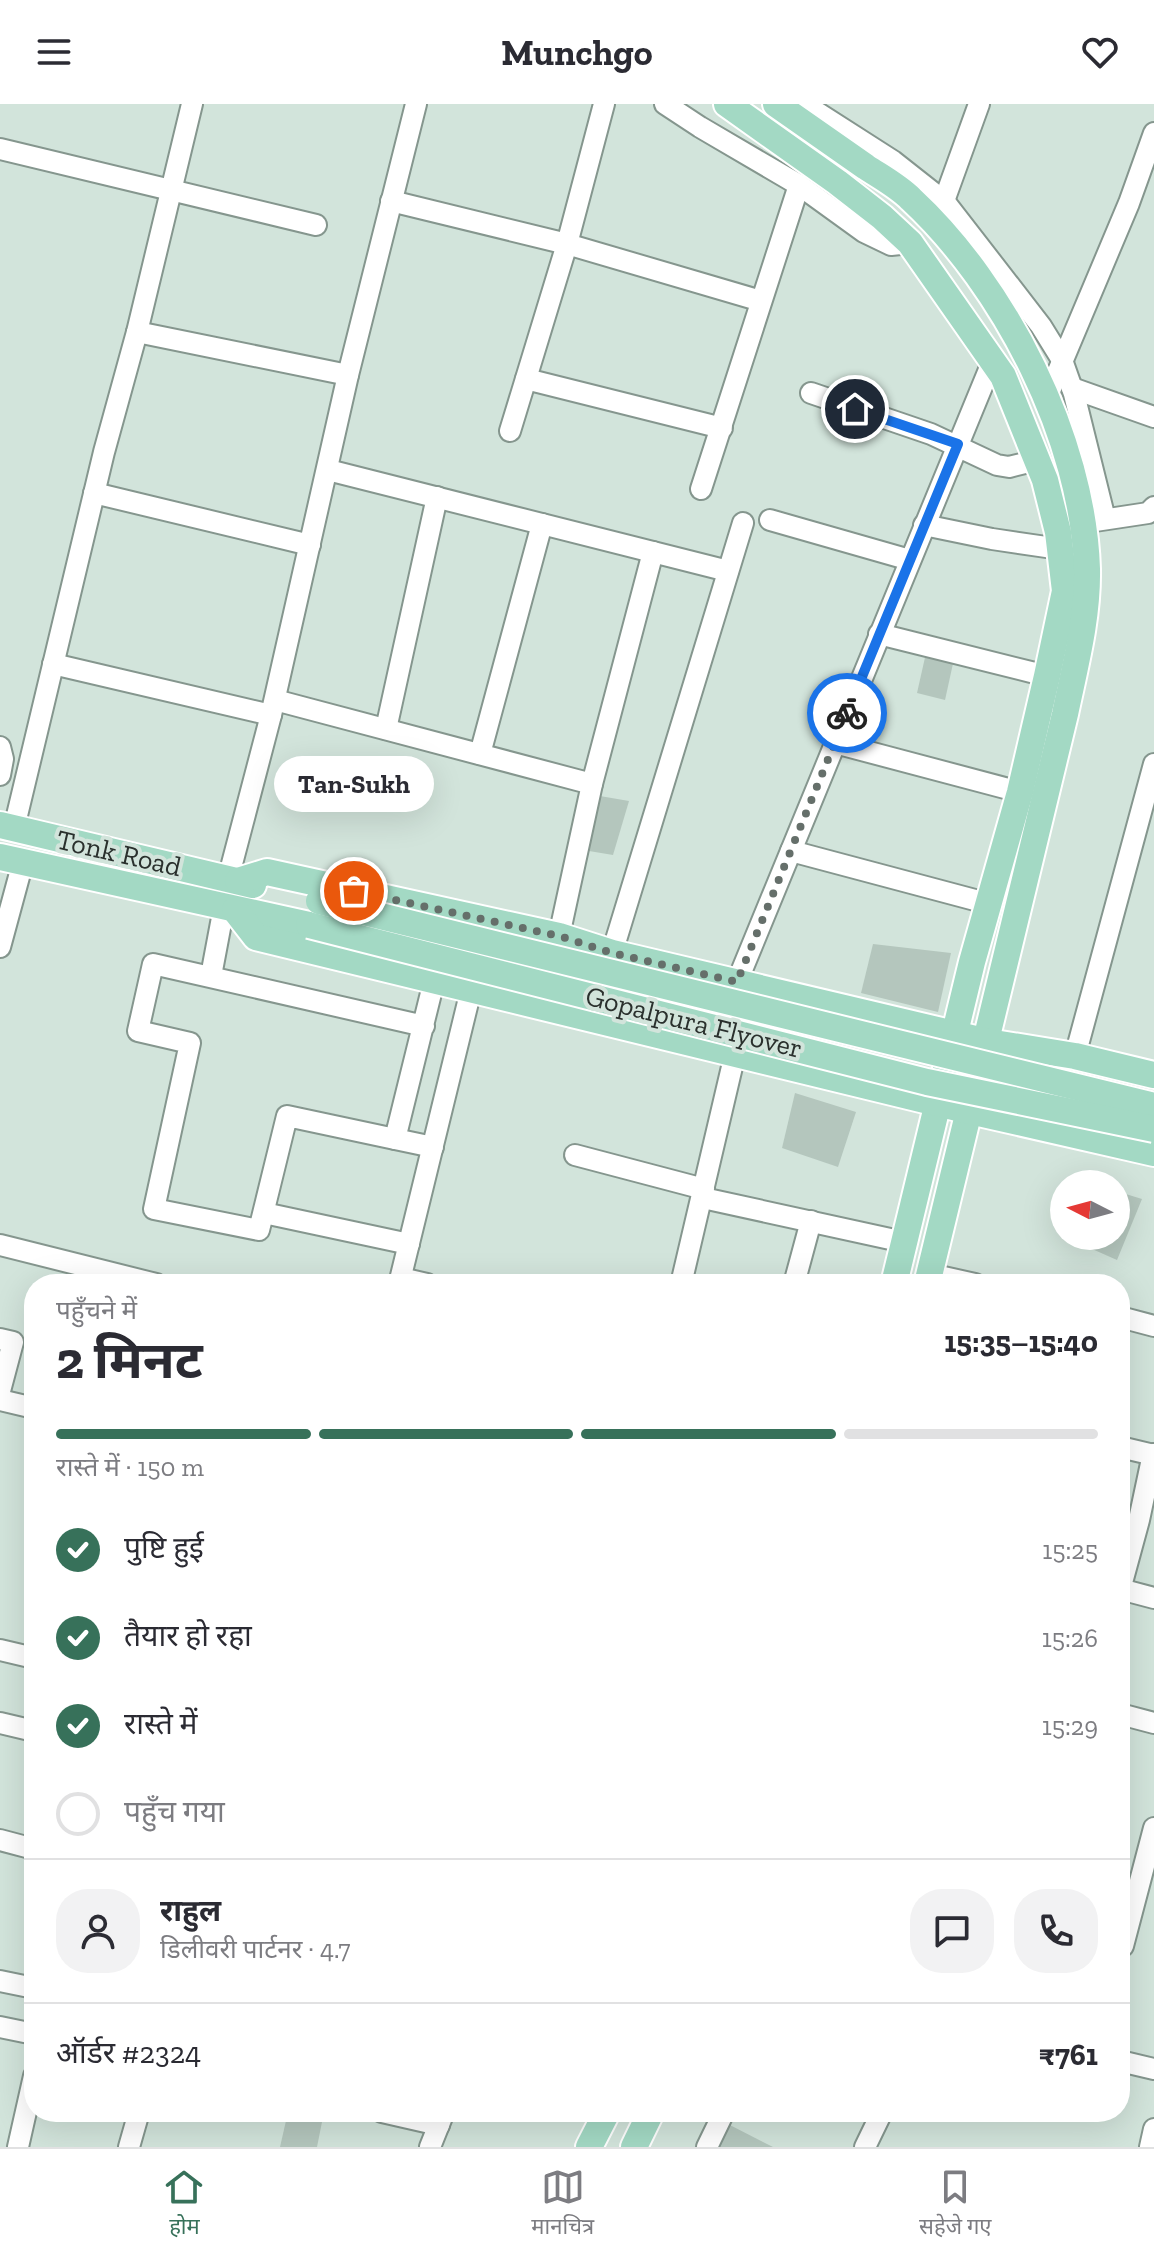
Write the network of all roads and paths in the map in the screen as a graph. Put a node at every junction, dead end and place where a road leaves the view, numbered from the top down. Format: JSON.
{"nodes":[{"id":1,"x":192,"y":104,"type":"edge"},
{"id":2,"x":416,"y":104,"type":"edge"},
{"id":3,"x":604,"y":104,"type":"edge"},
{"id":4,"x":665,"y":104,"type":"edge"},
{"id":5,"x":727,"y":104,"type":"edge"},
{"id":6,"x":776,"y":104,"type":"edge"},
{"id":7,"x":804,"y":104,"type":"edge"},
{"id":8,"x":979,"y":104,"type":"edge"},
{"id":9,"x":831,"y":112,"type":"edge"},
{"id":10,"x":1154,"y":133,"type":"edge"},
{"id":11,"x":0,"y":149,"type":"edge"},
{"id":12,"x":799,"y":185,"type":"junction"},
{"id":13,"x":172,"y":190,"type":"junction"},
{"id":14,"x":391,"y":201,"type":"junction"},
{"id":15,"x":940,"y":212,"type":"junction"},
{"id":16,"x":316,"y":225,"type":"dead end"},
{"id":17,"x":910,"y":243,"type":"junction"},
{"id":18,"x":567,"y":244,"type":"junction"},
{"id":19,"x":761,"y":301,"type":"junction"},
{"id":20,"x":137,"y":332,"type":"junction"},
{"id":21,"x":993,"y":360,"type":"junction"},
{"id":22,"x":1062,"y":360,"type":"junction"},
{"id":23,"x":348,"y":375,"type":"junction"},
{"id":24,"x":526,"y":379,"type":"junction"},
{"id":25,"x":1072,"y":388,"type":"junction"},
{"id":26,"x":811,"y":393,"type":"dead end"},
{"id":27,"x":1046,"y":400,"type":"junction"},
{"id":28,"x":1154,"y":417,"type":"edge"},
{"id":29,"x":722,"y":428,"type":"junction"},
{"id":30,"x":510,"y":431,"type":"dead end"},
{"id":31,"x":958,"y":444,"type":"junction"},
{"id":32,"x":1037,"y":460,"type":"junction"},
{"id":33,"x":328,"y":470,"type":"junction"},
{"id":34,"x":701,"y":489,"type":"dead end"},
{"id":35,"x":94,"y":493,"type":"junction"},
{"id":36,"x":437,"y":497,"type":"junction"},
{"id":37,"x":1154,"y":507,"type":"edge"},
{"id":38,"x":770,"y":520,"type":"dead end"},
{"id":39,"x":1094,"y":521,"type":"junction"},
{"id":40,"x":743,"y":523,"type":"dead end"},
{"id":41,"x":542,"y":524,"type":"junction"},
{"id":42,"x":924,"y":525,"type":"junction"},
{"id":43,"x":310,"y":545,"type":"junction"},
{"id":44,"x":1060,"y":549,"type":"junction"},
{"id":45,"x":653,"y":552,"type":"junction"},
{"id":46,"x":910,"y":560,"type":"junction"},
{"id":47,"x":728,"y":571,"type":"junction"},
{"id":48,"x":879,"y":634,"type":"junction"},
{"id":49,"x":53,"y":664,"type":"junction"},
{"id":50,"x":1047,"y":676,"type":"junction"},
{"id":51,"x":273,"y":708,"type":"junction"},
{"id":52,"x":386,"y":729,"type":"junction"},
{"id":53,"x":835,"y":743,"type":"junction"},
{"id":54,"x":0,"y":747,"type":"edge"},
{"id":55,"x":480,"y":754,"type":"junction"},
{"id":56,"x":1154,"y":764,"type":"edge"},
{"id":57,"x":0,"y":775,"type":"edge"},
{"id":58,"x":592,"y":784,"type":"junction"},
{"id":59,"x":1020,"y":792,"type":"junction"},
{"id":60,"x":7,"y":826,"type":"edge"},
{"id":61,"x":791,"y":851,"type":"junction"},
{"id":62,"x":11,"y":860,"type":"edge"},
{"id":63,"x":233,"y":880,"type":"junction"},
{"id":64,"x":990,"y":904,"type":"junction"},
{"id":65,"x":230,"y":909,"type":"junction"},
{"id":66,"x":314,"y":913,"type":"junction"},
{"id":67,"x":559,"y":936,"type":"junction"},
{"id":68,"x":0,"y":947,"type":"edge"},
{"id":69,"x":612,"y":953,"type":"junction"},
{"id":70,"x":662,"y":965,"type":"junction"},
{"id":71,"x":211,"y":976,"type":"junction"},
{"id":72,"x":434,"y":981,"type":"junction"},
{"id":73,"x":737,"y":982,"type":"junction"},
{"id":74,"x":471,"y":990,"type":"junction"},
{"id":75,"x":424,"y":1026,"type":"junction"},
{"id":76,"x":646,"y":1032,"type":"junction"},
{"id":77,"x":955,"y":1034,"type":"junction"},
{"id":78,"x":988,"y":1042,"type":"junction"},
{"id":79,"x":735,"y":1054,"type":"junction"},
{"id":80,"x":1075,"y":1056,"type":"junction"},
{"id":81,"x":1154,"y":1075,"type":"edge"},
{"id":82,"x":937,"y":1103,"type":"junction"},
{"id":83,"x":1154,"y":1106,"type":"edge"},
{"id":84,"x":970,"y":1111,"type":"junction"},
{"id":85,"x":1154,"y":1129,"type":"edge"},
{"id":86,"x":395,"y":1139,"type":"junction"},
{"id":87,"x":433,"y":1147,"type":"junction"},
{"id":88,"x":1154,"y":1153,"type":"edge"},
{"id":89,"x":575,"y":1155,"type":"dead end"},
{"id":90,"x":704,"y":1193,"type":"junction"},
{"id":91,"x":270,"y":1214,"type":"junction"},
{"id":92,"x":811,"y":1221,"type":"junction"},
{"id":93,"x":904,"y":1242,"type":"junction"},
{"id":94,"x":409,"y":1244,"type":"junction"},
{"id":95,"x":0,"y":1245,"type":"edge"},
{"id":96,"x":116,"y":1274,"type":"edge"},
{"id":97,"x":402,"y":1274,"type":"edge"},
{"id":98,"x":684,"y":1274,"type":"edge"},
{"id":99,"x":797,"y":1274,"type":"edge"},
{"id":100,"x":896,"y":1274,"type":"edge"},
{"id":101,"x":930,"y":1274,"type":"edge"},
{"id":102,"x":1130,"y":1320,"type":"edge"},
{"id":103,"x":1154,"y":1326,"type":"edge"},
{"id":104,"x":0,"y":1339,"type":"edge"},
{"id":105,"x":0,"y":1391,"type":"edge"},
{"id":106,"x":0,"y":1400,"type":"edge"},
{"id":107,"x":24,"y":1406,"type":"edge"},
{"id":108,"x":1130,"y":1449,"type":"edge"},
{"id":109,"x":1154,"y":1454,"type":"edge"},
{"id":110,"x":1130,"y":1553,"type":"edge"},
{"id":111,"x":1130,"y":1592,"type":"edge"},
{"id":112,"x":1154,"y":1598,"type":"edge"},
{"id":113,"x":0,"y":1650,"type":"edge"},
{"id":114,"x":24,"y":1656,"type":"edge"},
{"id":115,"x":1130,"y":1717,"type":"edge"},
{"id":116,"x":0,"y":1723,"type":"edge"},
{"id":117,"x":1154,"y":1723,"type":"edge"},
{"id":118,"x":24,"y":1729,"type":"edge"},
{"id":119,"x":1154,"y":1828,"type":"edge"},
{"id":120,"x":0,"y":1840,"type":"edge"},
{"id":121,"x":24,"y":1846,"type":"edge"},
{"id":122,"x":1130,"y":1919,"type":"edge"},
{"id":123,"x":0,"y":1981,"type":"edge"},
{"id":124,"x":24,"y":1986,"type":"edge"},
{"id":125,"x":0,"y":2027,"type":"edge"},
{"id":126,"x":24,"y":2032,"type":"edge"},
{"id":127,"x":1130,"y":2063,"type":"edge"},
{"id":128,"x":1154,"y":2069,"type":"edge"},
{"id":129,"x":24,"y":2120,"type":"edge"},
{"id":130,"x":136,"y":2122,"type":"edge"},
{"id":131,"x":441,"y":2122,"type":"edge"},
{"id":132,"x":602,"y":2122,"type":"edge"},
{"id":133,"x":646,"y":2122,"type":"edge"},
{"id":134,"x":719,"y":2122,"type":"edge"},
{"id":135,"x":878,"y":2122,"type":"edge"},
{"id":136,"x":1154,"y":2129,"type":"edge"},
{"id":137,"x":869,"y":2146,"type":"edge"},
{"id":138,"x":18,"y":2147,"type":"edge"},
{"id":139,"x":129,"y":2147,"type":"edge"},
{"id":140,"x":430,"y":2147,"type":"edge"},
{"id":141,"x":589,"y":2147,"type":"edge"},
{"id":142,"x":634,"y":2147,"type":"edge"},
{"id":143,"x":707,"y":2147,"type":"edge"},
{"id":144,"x":1150,"y":2147,"type":"edge"}],
"edges":[{"from":1,"to":13,"type":"street"},
{"from":2,"to":14,"type":"street"},
{"from":3,"to":18,"type":"street"},
{"from":4,"to":12,"type":"street"},
{"from":5,"to":17,"type":"main road"},
{"from":6,"to":15,"type":"main road"},
{"from":7,"to":9,"type":"street"},
{"from":8,"to":15,"type":"street"},
{"from":9,"to":15,"type":"street"},
{"from":10,"to":22,"type":"street"},
{"from":11,"to":13,"type":"street"},
{"from":12,"to":17,"type":"street"},
{"from":12,"to":19,"type":"street"},
{"from":13,"to":16,"type":"street"},
{"from":13,"to":20,"type":"street"},
{"from":14,"to":18,"type":"street"},
{"from":14,"to":23,"type":"street"},
{"from":15,"to":22,"type":"street"},
{"from":15,"to":27,"type":"main road"},
{"from":17,"to":21,"type":"main road"},
{"from":18,"to":19,"type":"street"},
{"from":18,"to":24,"type":"street"},
{"from":19,"to":29,"type":"street"},
{"from":20,"to":23,"type":"street"},
{"from":20,"to":35,"type":"street"},
{"from":21,"to":31,"type":"street"},
{"from":21,"to":32,"type":"main road"},
{"from":22,"to":25,"type":"street"},
{"from":22,"to":27,"type":"street"},
{"from":23,"to":33,"type":"street"},
{"from":24,"to":29,"type":"street"},
{"from":24,"to":30,"type":"street"},
{"from":25,"to":28,"type":"street"},
{"from":25,"to":39,"type":"street"},
{"from":26,"to":31,"type":"street"},
{"from":27,"to":39,"type":"main road"},
{"from":29,"to":34,"type":"street"},
{"from":31,"to":32,"type":"street"},
{"from":31,"to":42,"type":"street"},
{"from":32,"to":44,"type":"main road"},
{"from":33,"to":36,"type":"street"},
{"from":33,"to":43,"type":"street"},
{"from":35,"to":43,"type":"street"},
{"from":35,"to":49,"type":"street"},
{"from":36,"to":41,"type":"street"},
{"from":36,"to":52,"type":"street"},
{"from":37,"to":39,"type":"street"},
{"from":38,"to":46,"type":"street"},
{"from":39,"to":78,"type":"main road"},
{"from":40,"to":47,"type":"street"},
{"from":41,"to":45,"type":"street"},
{"from":41,"to":55,"type":"street"},
{"from":42,"to":44,"type":"street"},
{"from":42,"to":46,"type":"street"},
{"from":43,"to":51,"type":"street"},
{"from":44,"to":50,"type":"main road"},
{"from":45,"to":47,"type":"street"},
{"from":45,"to":58,"type":"street"},
{"from":46,"to":48,"type":"street"},
{"from":47,"to":69,"type":"street"},
{"from":48,"to":50,"type":"street"},
{"from":48,"to":53,"type":"street"},
{"from":49,"to":51,"type":"street"},
{"from":49,"to":60,"type":"street"},
{"from":50,"to":59,"type":"main road"},
{"from":51,"to":52,"type":"street"},
{"from":51,"to":63,"type":"street"},
{"from":52,"to":55,"type":"street"},
{"from":53,"to":59,"type":"street"},
{"from":53,"to":61,"type":"street"},
{"from":54,"to":57,"type":"street"},
{"from":55,"to":58,"type":"street"},
{"from":56,"to":80,"type":"street"},
{"from":58,"to":67,"type":"street"},
{"from":59,"to":64,"type":"main road"},
{"from":60,"to":63,"type":"main road","name":"Tonk Road"},
{"from":61,"to":64,"type":"street"},
{"from":61,"to":73,"type":"street"},
{"from":62,"to":65,"type":"main road","name":"Tonk Road"},
{"from":62,"to":68,"type":"street"},
{"from":63,"to":66,"type":"main road","name":"Gopalpura Flyover"},
{"from":63,"to":67,"type":"main road"},
{"from":64,"to":77,"type":"main road"},
{"from":65,"to":66,"type":"main road","name":"Gopalpura Flyover"},
{"from":65,"to":71,"type":"street"},
{"from":65,"to":72,"type":"main road"},
{"from":66,"to":83,"type":"main road","name":"Gopalpura Flyover","bridge":true},
{"from":66,"to":85,"type":"main road","name":"Gopalpura Flyover","bridge":true},
{"from":67,"to":69,"type":"main road"},
{"from":69,"to":70,"type":"main road"},
{"from":70,"to":73,"type":"main road"},
{"from":70,"to":76,"type":"main road"},
{"from":71,"to":75,"type":"street"},
{"from":71,"to":91,"type":"street"},
{"from":72,"to":74,"type":"main road"},
{"from":72,"to":75,"type":"street"},
{"from":73,"to":77,"type":"main road"},
{"from":74,"to":76,"type":"main road"},
{"from":74,"to":87,"type":"street"},
{"from":75,"to":86,"type":"street"},
{"from":76,"to":79,"type":"main road"},
{"from":77,"to":78,"type":"main road"},
{"from":77,"to":82,"type":"main road"},
{"from":78,"to":80,"type":"main road"},
{"from":78,"to":84,"type":"main road"},
{"from":79,"to":82,"type":"main road"},
{"from":79,"to":90,"type":"street"},
{"from":80,"to":81,"type":"main road"},
{"from":82,"to":84,"type":"main road"},
{"from":82,"to":93,"type":"main road"},
{"from":84,"to":88,"type":"main road"},
{"from":84,"to":101,"type":"main road"},
{"from":86,"to":87,"type":"street"},
{"from":86,"to":91,"type":"street"},
{"from":87,"to":94,"type":"street"},
{"from":89,"to":90,"type":"street"},
{"from":90,"to":92,"type":"street"},
{"from":90,"to":98,"type":"street"},
{"from":91,"to":94,"type":"street"},
{"from":92,"to":93,"type":"street"},
{"from":92,"to":99,"type":"street"},
{"from":93,"to":100,"type":"main road"},
{"from":94,"to":97,"type":"street"},
{"from":95,"to":96,"type":"street"},
{"from":102,"to":103,"type":"street"},
{"from":104,"to":105,"type":"street"},
{"from":106,"to":107,"type":"street"},
{"from":108,"to":109,"type":"street"},
{"from":109,"to":110,"type":"street"},
{"from":111,"to":112,"type":"street"},
{"from":113,"to":114,"type":"street"},
{"from":115,"to":117,"type":"street"},
{"from":116,"to":118,"type":"street"},
{"from":119,"to":122,"type":"street"},
{"from":120,"to":121,"type":"street"},
{"from":123,"to":124,"type":"street"},
{"from":125,"to":126,"type":"street"},
{"from":127,"to":128,"type":"street"},
{"from":129,"to":138,"type":"street"},
{"from":130,"to":139,"type":"street"},
{"from":131,"to":140,"type":"street"},
{"from":132,"to":141,"type":"main road"},
{"from":133,"to":142,"type":"main road"},
{"from":134,"to":143,"type":"street"},
{"from":135,"to":137,"type":"street"},
{"from":136,"to":144,"type":"street"}]}
